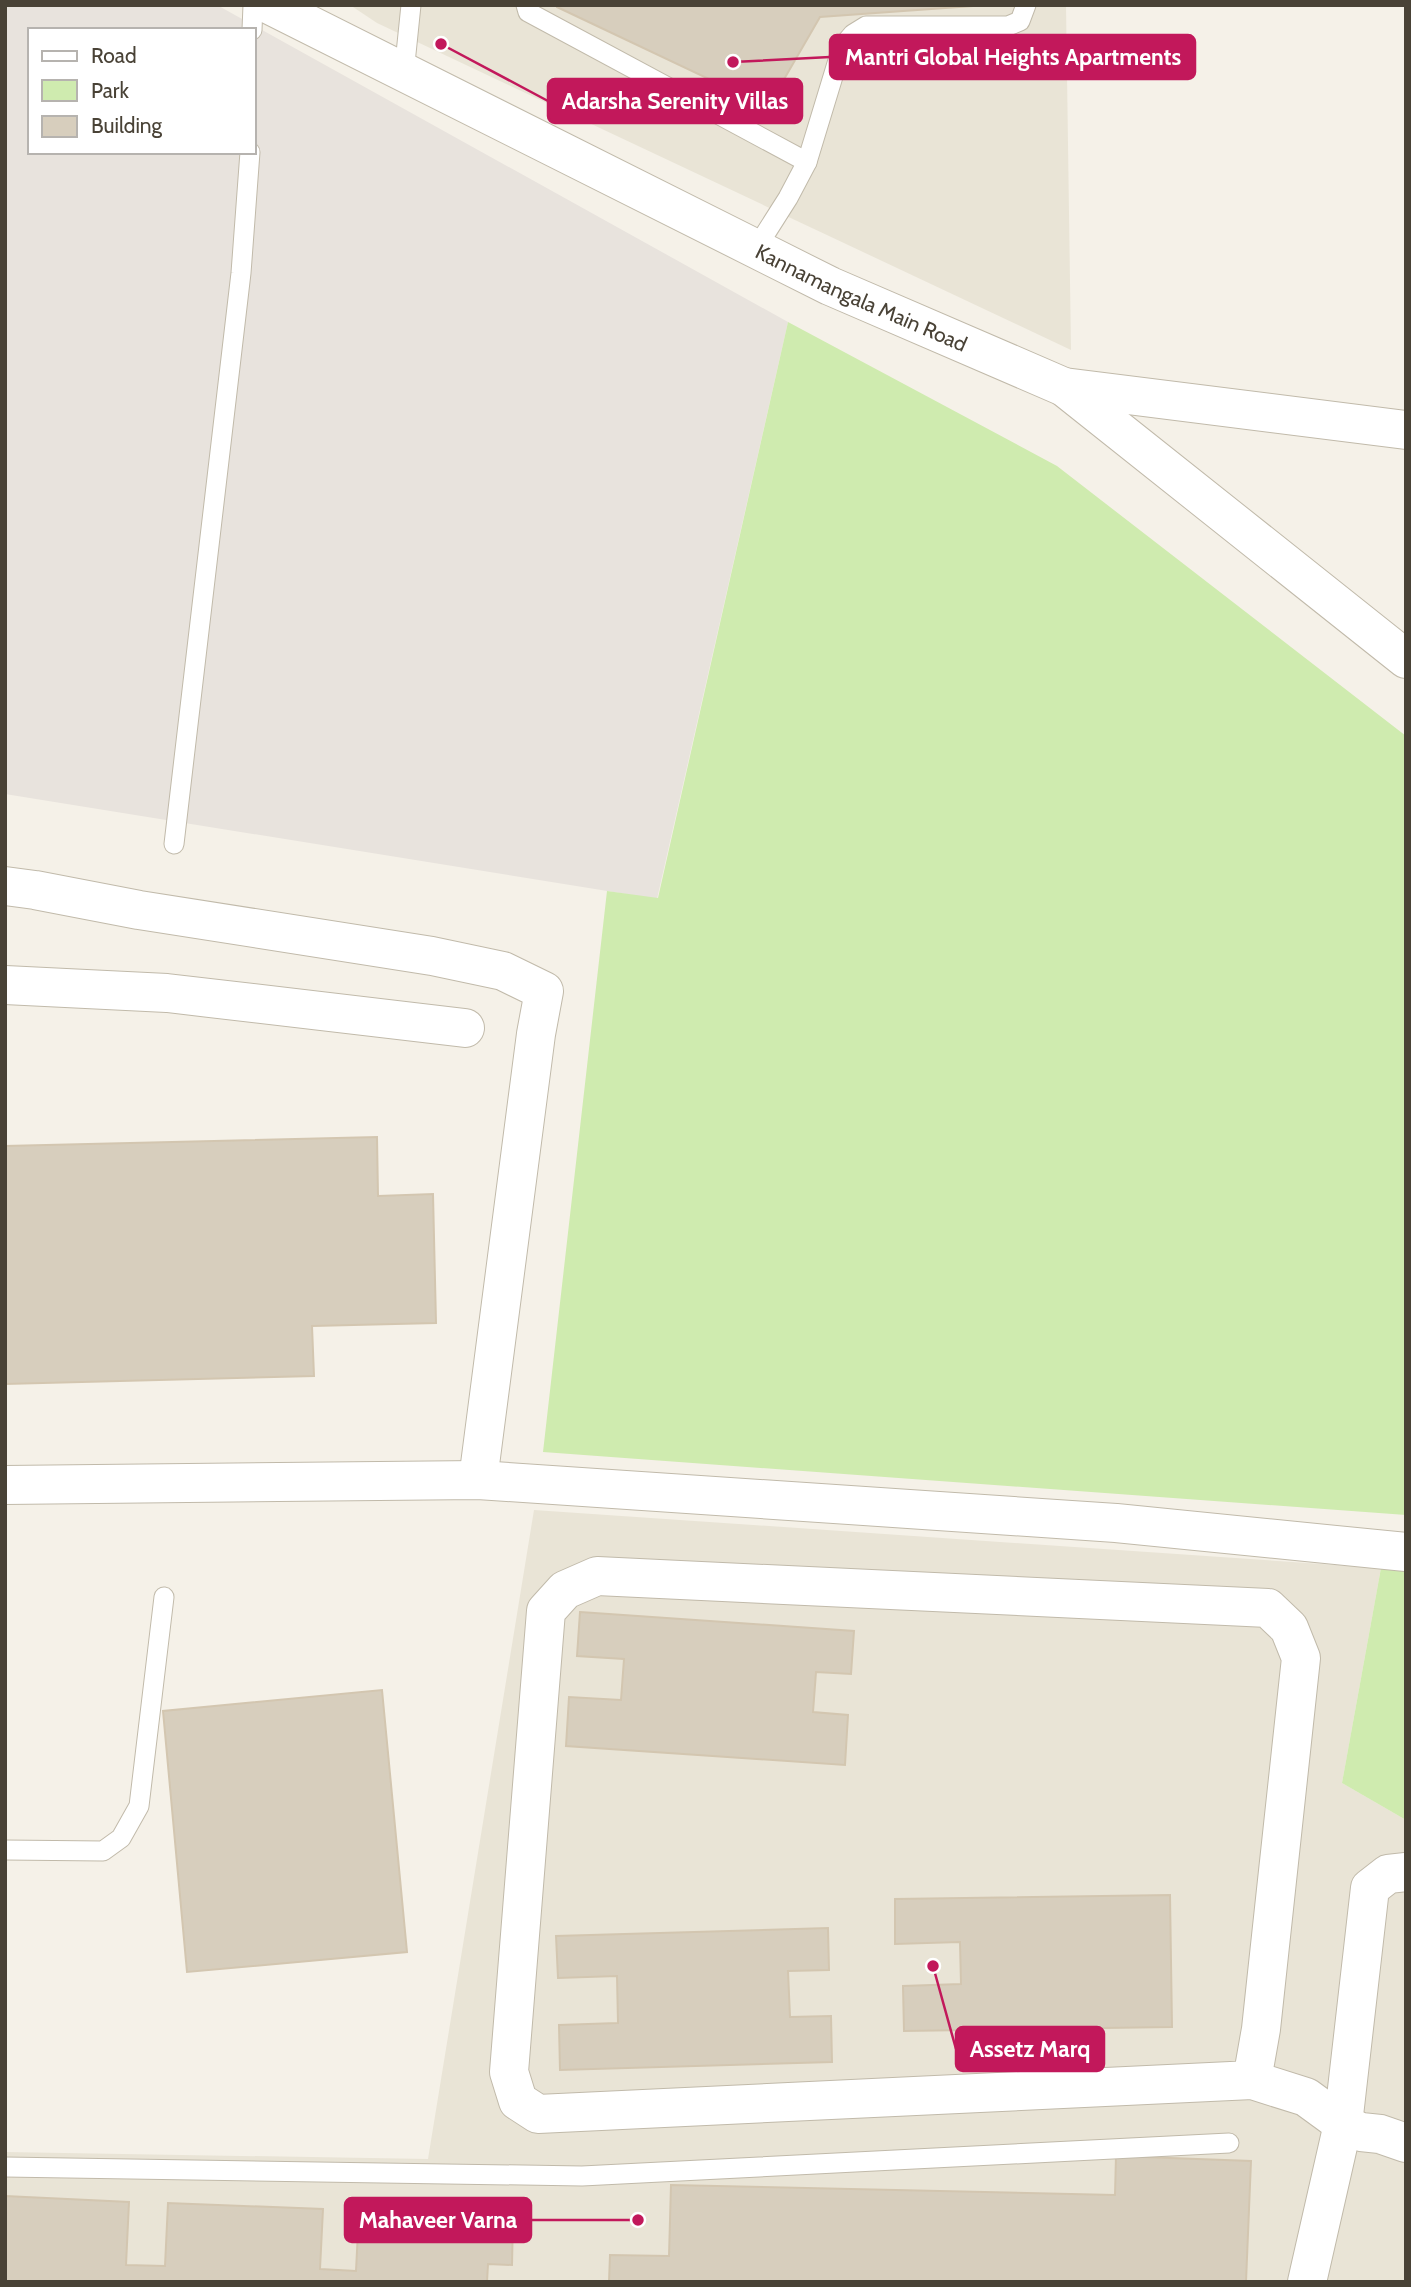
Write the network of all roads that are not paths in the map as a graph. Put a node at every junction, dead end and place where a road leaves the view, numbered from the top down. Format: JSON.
{"nodes":[{"id":1,"x":253,"y":5,"type":"edge"},
{"id":2,"x":270,"y":5,"type":"edge"},
{"id":3,"x":411,"y":5,"type":"edge"},
{"id":4,"x":526,"y":5,"type":"edge"},
{"id":5,"x":1026,"y":5,"type":"edge"},
{"id":6,"x":252,"y":28,"type":"edge"},
{"id":7,"x":404,"y":72,"type":"junction"},
{"id":8,"x":250,"y":154,"type":"edge"},
{"id":9,"x":807,"y":162,"type":"junction"},
{"id":10,"x":755,"y":250,"type":"junction"},
{"id":11,"x":1064,"y":387,"type":"junction"},
{"id":12,"x":1406,"y":430,"type":"edge"},
{"id":13,"x":1406,"y":659,"type":"edge"},
{"id":14,"x":174,"y":844,"type":"dead end"},
{"id":15,"x":5,"y":886,"type":"edge"},
{"id":16,"x":5,"y":985,"type":"edge"},
{"id":17,"x":465,"y":1028,"type":"dead end"},
{"id":18,"x":478,"y":1479,"type":"junction"},
{"id":19,"x":5,"y":1485,"type":"edge"},
{"id":20,"x":1406,"y":1552,"type":"edge"},
{"id":21,"x":164,"y":1597,"type":"dead end"},
{"id":22,"x":5,"y":1850,"type":"edge"},
{"id":23,"x":1406,"y":1872,"type":"edge"},
{"id":24,"x":1252,"y":2080,"type":"junction"},
{"id":25,"x":1343,"y":2124,"type":"junction"},
{"id":26,"x":1229,"y":2143,"type":"dead end"},
{"id":27,"x":1406,"y":2143,"type":"edge"},
{"id":28,"x":5,"y":2167,"type":"edge"},
{"id":29,"x":1307,"y":2282,"type":"edge"}],
"edges":[{"from":1,"to":6,"type":"lane"},
{"from":2,"to":7,"type":"street","name":"Kannamangala Main Road"},
{"from":3,"to":7,"type":"lane"},
{"from":4,"to":9,"type":"lane"},
{"from":5,"to":9,"type":"lane"},
{"from":7,"to":10,"type":"street","name":"Kannamangala Main Road"},
{"from":8,"to":14,"type":"lane"},
{"from":9,"to":10,"type":"lane"},
{"from":10,"to":11,"type":"street","name":"Kannamangala Main Road"},
{"from":11,"to":12,"type":"street"},
{"from":11,"to":13,"type":"street","name":"Kannamangala Main Road"},
{"from":15,"to":18,"type":"street"},
{"from":16,"to":17,"type":"street"},
{"from":18,"to":19,"type":"street"},
{"from":18,"to":20,"type":"street"},
{"from":21,"to":22,"type":"lane"},
{"from":23,"to":25,"type":"street"},
{"from":24,"to":24,"type":"street"},
{"from":24,"to":25,"type":"street"},
{"from":25,"to":27,"type":"street"},
{"from":25,"to":29,"type":"street"},
{"from":26,"to":28,"type":"lane"}]}
